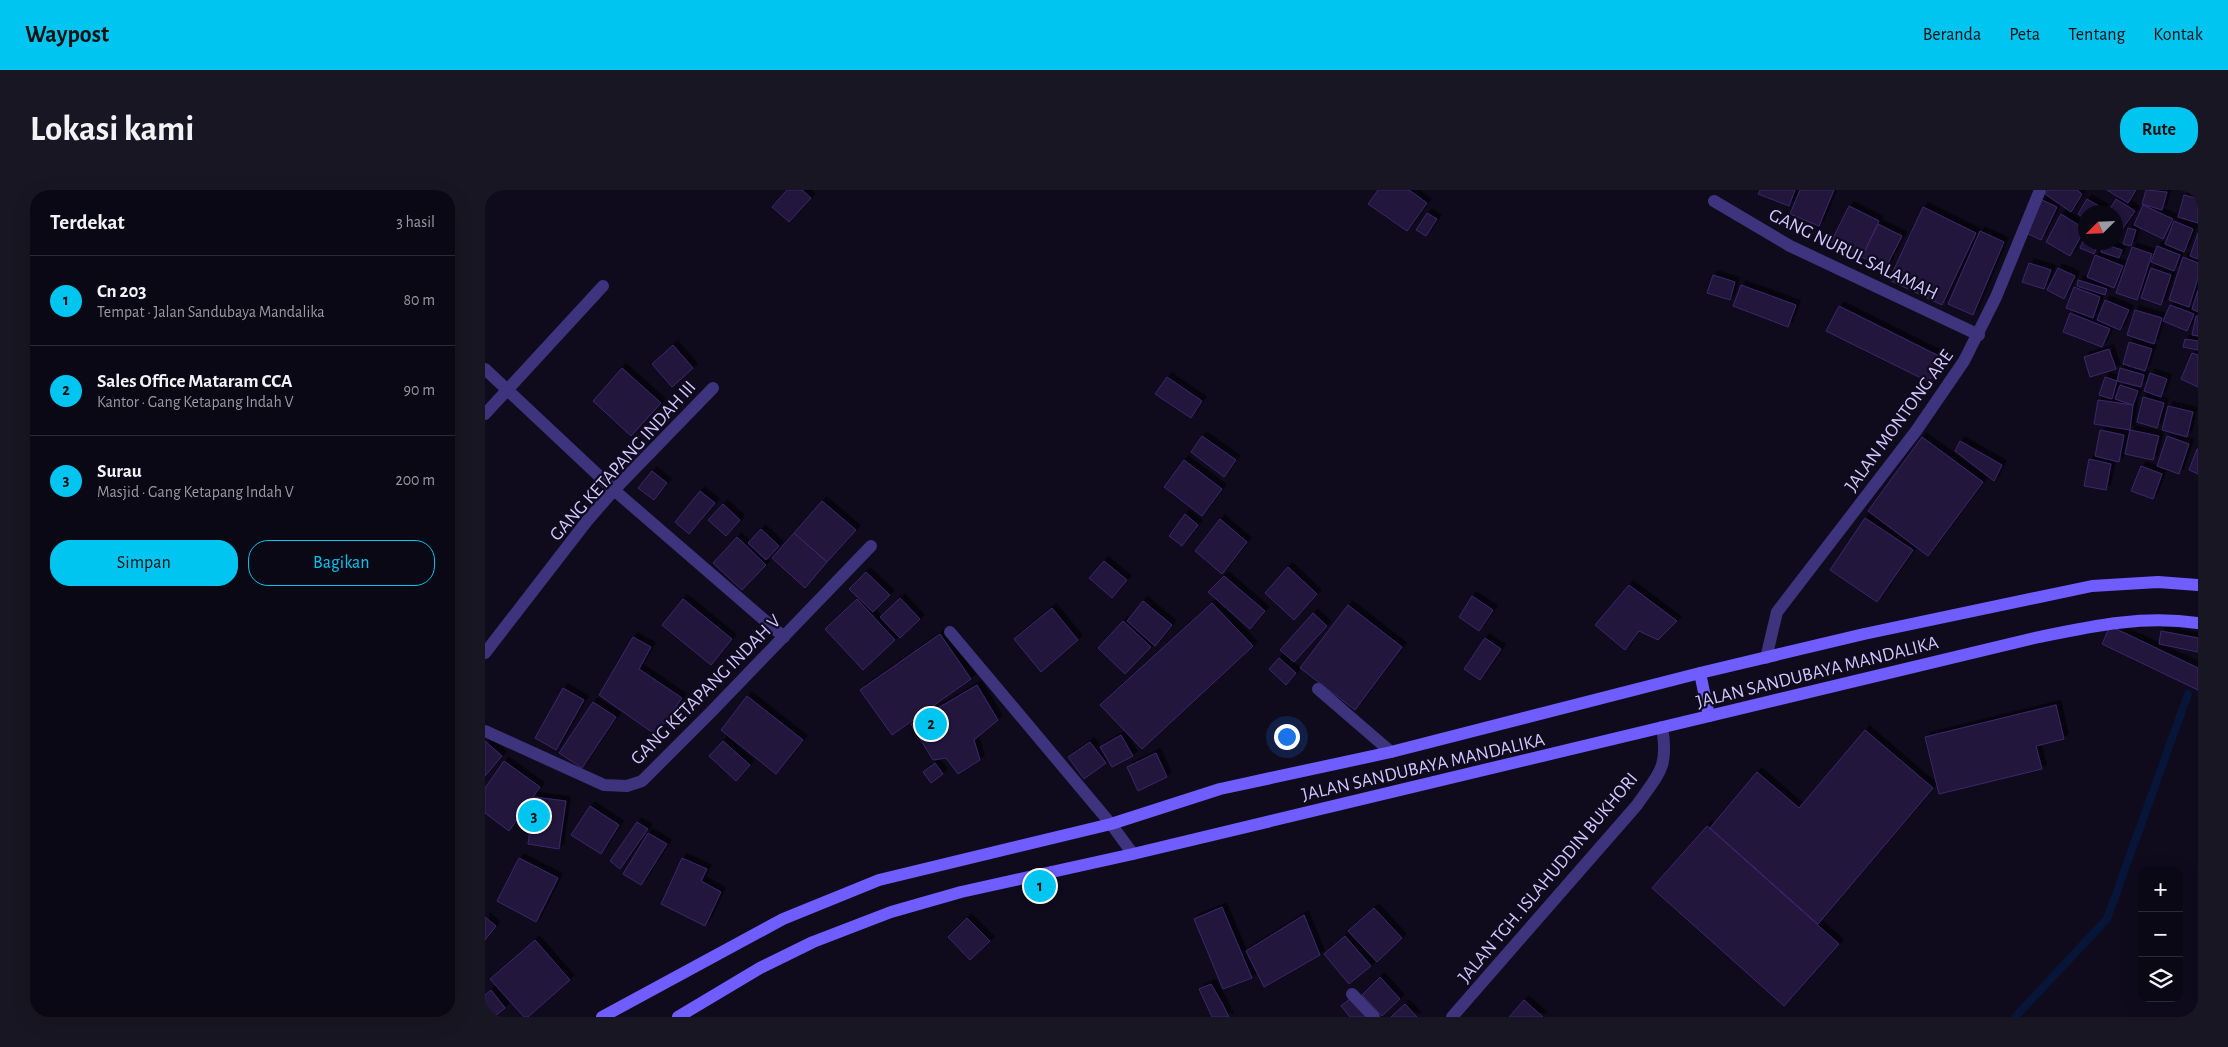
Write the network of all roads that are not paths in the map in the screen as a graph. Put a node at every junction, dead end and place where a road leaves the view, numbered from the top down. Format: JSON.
{"nodes":[{"id":1,"x":2040,"y":190,"type":"edge"},
{"id":2,"x":1715,"y":201,"type":"dead end"},
{"id":3,"x":603,"y":286,"type":"dead end"},
{"id":4,"x":1979,"y":335,"type":"junction"},
{"id":5,"x":485,"y":370,"type":"edge"},
{"id":6,"x":713,"y":388,"type":"dead end"},
{"id":7,"x":506,"y":391,"type":"junction"},
{"id":8,"x":485,"y":414,"type":"edge"},
{"id":9,"x":614,"y":490,"type":"junction"},
{"id":10,"x":871,"y":546,"type":"dead end"},
{"id":11,"x":2198,"y":585,"type":"edge"},
{"id":12,"x":2198,"y":623,"type":"edge"},
{"id":13,"x":951,"y":632,"type":"dead end"},
{"id":14,"x":784,"y":637,"type":"junction"},
{"id":15,"x":488,"y":644,"type":"edge"},
{"id":16,"x":1766,"y":658,"type":"junction"},
{"id":17,"x":1700,"y":673,"type":"junction"},
{"id":18,"x":1318,"y":688,"type":"dead end"},
{"id":19,"x":1709,"y":716,"type":"junction"},
{"id":20,"x":1662,"y":727,"type":"junction"},
{"id":21,"x":485,"y":731,"type":"edge"},
{"id":22,"x":1391,"y":752,"type":"junction"},
{"id":23,"x":1111,"y":824,"type":"junction"},
{"id":24,"x":1133,"y":854,"type":"junction"},
{"id":25,"x":1352,"y":994,"type":"dead end"},
{"id":26,"x":602,"y":1017,"type":"edge"},
{"id":27,"x":678,"y":1017,"type":"edge"},
{"id":28,"x":1374,"y":1017,"type":"edge"},
{"id":29,"x":1452,"y":1017,"type":"edge"}],
"edges":[{"from":1,"to":4,"type":"street","name":"JALAN MONTONG ARE"},
{"from":2,"to":4,"type":"street","name":"GANG NURUL SALAMAH"},
{"from":3,"to":7,"type":"street"},
{"from":4,"to":16,"type":"street","name":"JALAN MONTONG ARE"},
{"from":5,"to":7,"type":"street"},
{"from":6,"to":9,"type":"street","name":"GANG KETAPANG INDAH III"},
{"from":7,"to":8,"type":"street"},
{"from":7,"to":9,"type":"street"},
{"from":9,"to":14,"type":"street"},
{"from":9,"to":15,"type":"street","name":"GANG KETAPANG INDAH III"},
{"from":10,"to":14,"type":"street","name":"GANG KETAPANG INDAH V"},
{"from":11,"to":16,"type":"main road"},
{"from":12,"to":19,"type":"main road","name":"JALAN SANDUBAYA MANDALIKA"},
{"from":13,"to":23,"type":"street"},
{"from":14,"to":21,"type":"street","name":"GANG KETAPANG INDAH V"},
{"from":16,"to":17,"type":"main road"},
{"from":17,"to":19,"type":"main road"},
{"from":17,"to":22,"type":"main road"},
{"from":18,"to":22,"type":"street"},
{"from":19,"to":20,"type":"main road","name":"JALAN SANDUBAYA MANDALIKA"},
{"from":20,"to":24,"type":"main road","name":"JALAN SANDUBAYA MANDALIKA"},
{"from":20,"to":29,"type":"street","name":"JALAN TGH. ISLAHUDDIN BUKHORI"},
{"from":22,"to":23,"type":"main road"},
{"from":23,"to":24,"type":"street"},
{"from":23,"to":26,"type":"main road"},
{"from":24,"to":27,"type":"main road","name":"JALAN SANDUBAYA MANDALIKA"},
{"from":25,"to":28,"type":"street"}]}
